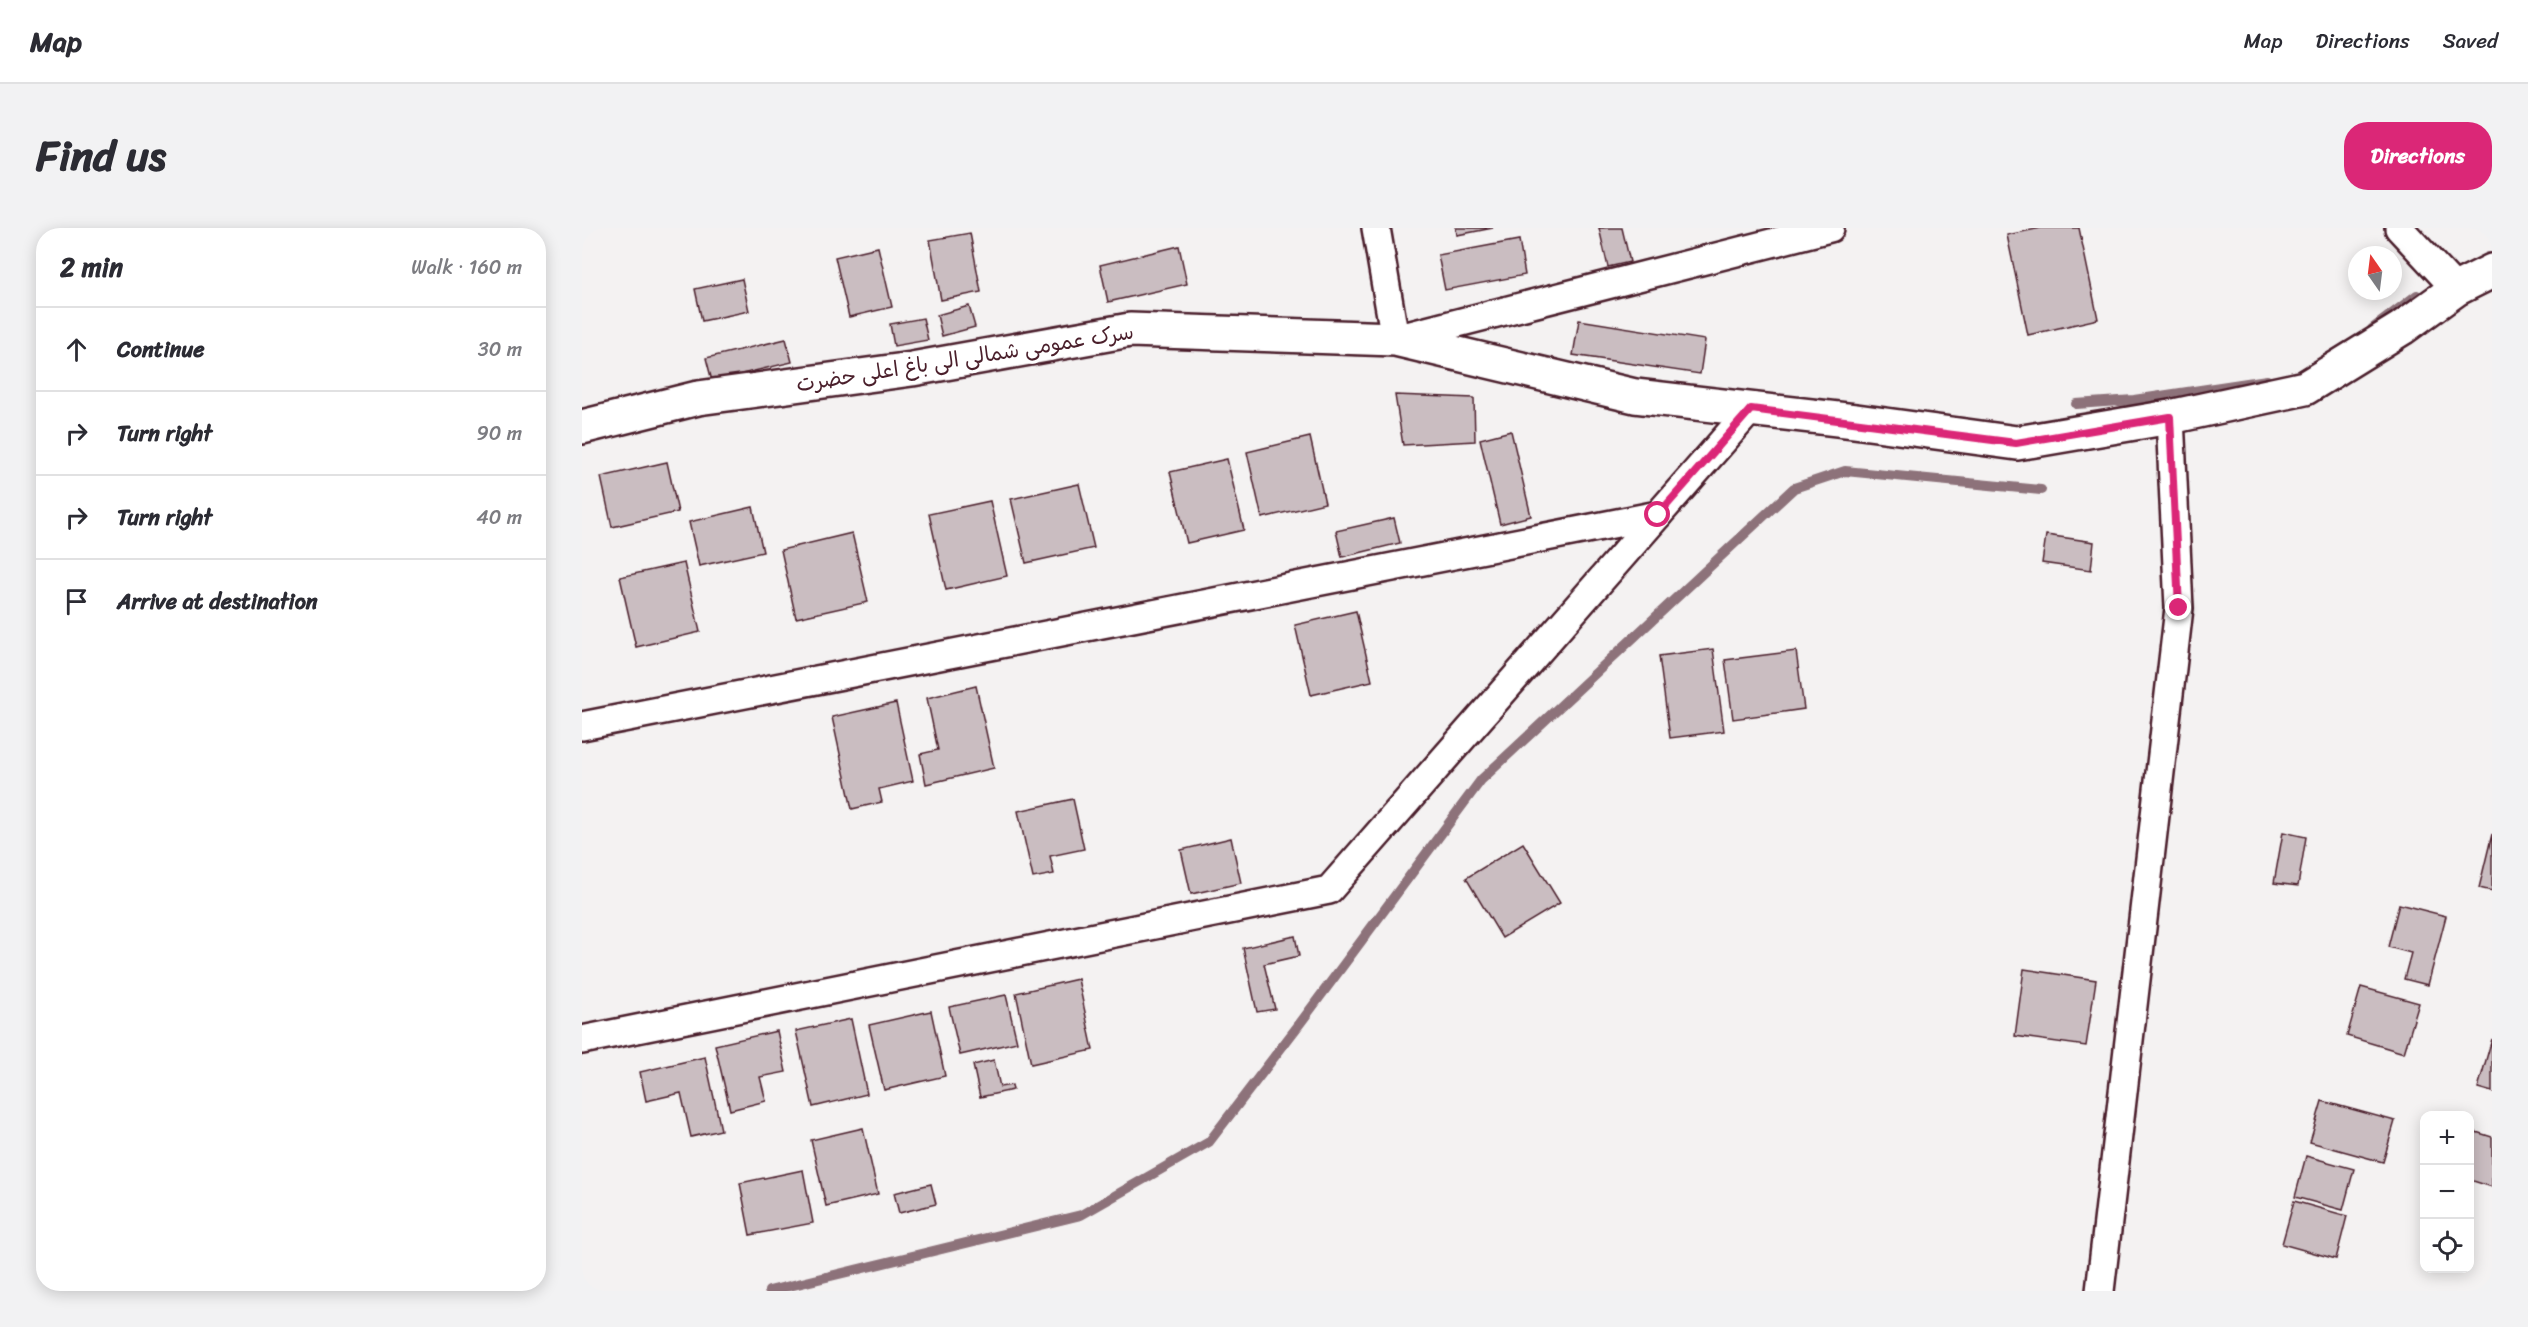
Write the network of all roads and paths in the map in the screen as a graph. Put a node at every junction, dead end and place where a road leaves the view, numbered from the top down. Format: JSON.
{"nodes":[{"id":1,"x":1376,"y":228,"type":"edge"},
{"id":2,"x":1830,"y":228,"type":"edge"},
{"id":3,"x":2400,"y":229,"type":"edge"},
{"id":4,"x":2492,"y":271,"type":"edge"},
{"id":5,"x":2456,"y":289,"type":"junction"},
{"id":6,"x":1395,"y":339,"type":"junction"},
{"id":7,"x":1751,"y":409,"type":"junction"},
{"id":8,"x":2170,"y":417,"type":"junction"},
{"id":9,"x":582,"y":427,"type":"edge"},
{"id":10,"x":1658,"y":515,"type":"junction"},
{"id":11,"x":582,"y":726,"type":"edge"},
{"id":12,"x":582,"y":1040,"type":"edge"},
{"id":13,"x":2100,"y":1291,"type":"edge"}],
"edges":[{"from":1,"to":6,"type":"street"},
{"from":2,"to":6,"type":"street"},
{"from":3,"to":5,"type":"street"},
{"from":4,"to":5,"type":"street","name":"سرک عمومی شمالی الی باغ اعلی حضرت"},
{"from":5,"to":8,"type":"street","name":"سرک عمومی شمالی الی باغ اعلی حضرت"},
{"from":6,"to":7,"type":"street","name":"سرک عمومی شمالی الی باغ اعلی حضرت"},
{"from":6,"to":9,"type":"street","name":"سرک عمومی شمالی الی باغ اعلی حضرت"},
{"from":7,"to":8,"type":"street","name":"سرک عمومی شمالی الی باغ اعلی حضرت"},
{"from":7,"to":10,"type":"street"},
{"from":8,"to":13,"type":"street"},
{"from":10,"to":11,"type":"street"},
{"from":10,"to":12,"type":"street"}]}
